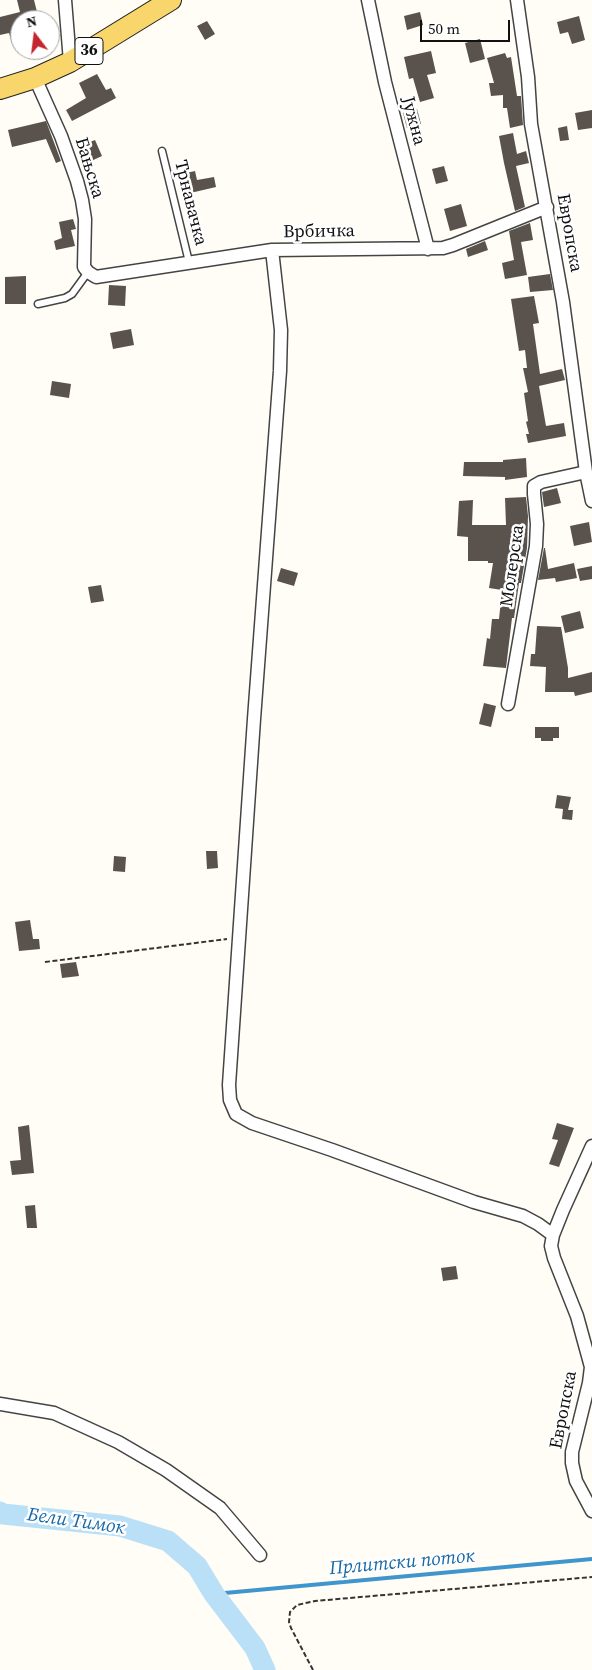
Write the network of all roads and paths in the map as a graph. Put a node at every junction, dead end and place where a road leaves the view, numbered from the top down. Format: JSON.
{"nodes":[{"id":1,"x":65,"y":0,"type":"edge"},
{"id":2,"x":171,"y":0,"type":"edge"},
{"id":3,"x":368,"y":0,"type":"edge"},
{"id":4,"x":517,"y":0,"type":"edge"},
{"id":5,"x":70,"y":62,"type":"junction"},
{"id":6,"x":35,"y":78,"type":"junction"},
{"id":7,"x":0,"y":89,"type":"edge"},
{"id":8,"x":162,"y":150,"type":"dead end"},
{"id":9,"x":547,"y":208,"type":"junction"},
{"id":10,"x":428,"y":249,"type":"junction"},
{"id":11,"x":272,"y":250,"type":"junction"},
{"id":12,"x":189,"y":262,"type":"junction"},
{"id":13,"x":88,"y":272,"type":"junction"},
{"id":14,"x":38,"y":304,"type":"dead end"},
{"id":15,"x":586,"y":472,"type":"junction"},
{"id":16,"x":592,"y":501,"type":"edge"},
{"id":17,"x":508,"y":704,"type":"dead end"},
{"id":18,"x":239,"y":938,"type":"junction"},
{"id":19,"x":45,"y":962,"type":"dead end"},
{"id":20,"x":592,"y":1146,"type":"edge"},
{"id":21,"x":553,"y":1235,"type":"junction"},
{"id":22,"x":0,"y":1404,"type":"edge"},
{"id":23,"x":592,"y":1511,"type":"edge"},
{"id":24,"x":260,"y":1555,"type":"dead end"},
{"id":25,"x":592,"y":1577,"type":"edge"},
{"id":26,"x":313,"y":1670,"type":"edge"}],
"edges":[{"from":1,"to":5,"type":"street"},
{"from":2,"to":5,"type":"main road","number":"36"},
{"from":3,"to":10,"type":"street","name":"Јужна"},
{"from":4,"to":9,"type":"street","name":"Европска"},
{"from":5,"to":6,"type":"main road","number":"36"},
{"from":6,"to":7,"type":"main road","number":"36"},
{"from":6,"to":13,"type":"street","name":"Бањска"},
{"from":8,"to":12,"type":"lane","name":"Трнавачка"},
{"from":9,"to":10,"type":"street","name":"Врбичка"},
{"from":9,"to":15,"type":"street","name":"Европска"},
{"from":10,"to":11,"type":"street","name":"Врбичка"},
{"from":11,"to":12,"type":"street","name":"Врбичка"},
{"from":11,"to":18,"type":"street"},
{"from":12,"to":13,"type":"street","name":"Врбичка"},
{"from":13,"to":14,"type":"lane"},
{"from":15,"to":16,"type":"street","name":"Европска"},
{"from":15,"to":17,"type":"street","name":"Молерска"},
{"from":18,"to":19,"type":"path"},
{"from":18,"to":21,"type":"street"},
{"from":20,"to":21,"type":"street","name":"Европска"},
{"from":21,"to":23,"type":"street","name":"Европска"},
{"from":22,"to":24,"type":"street"},
{"from":25,"to":26,"type":"path"}]}
